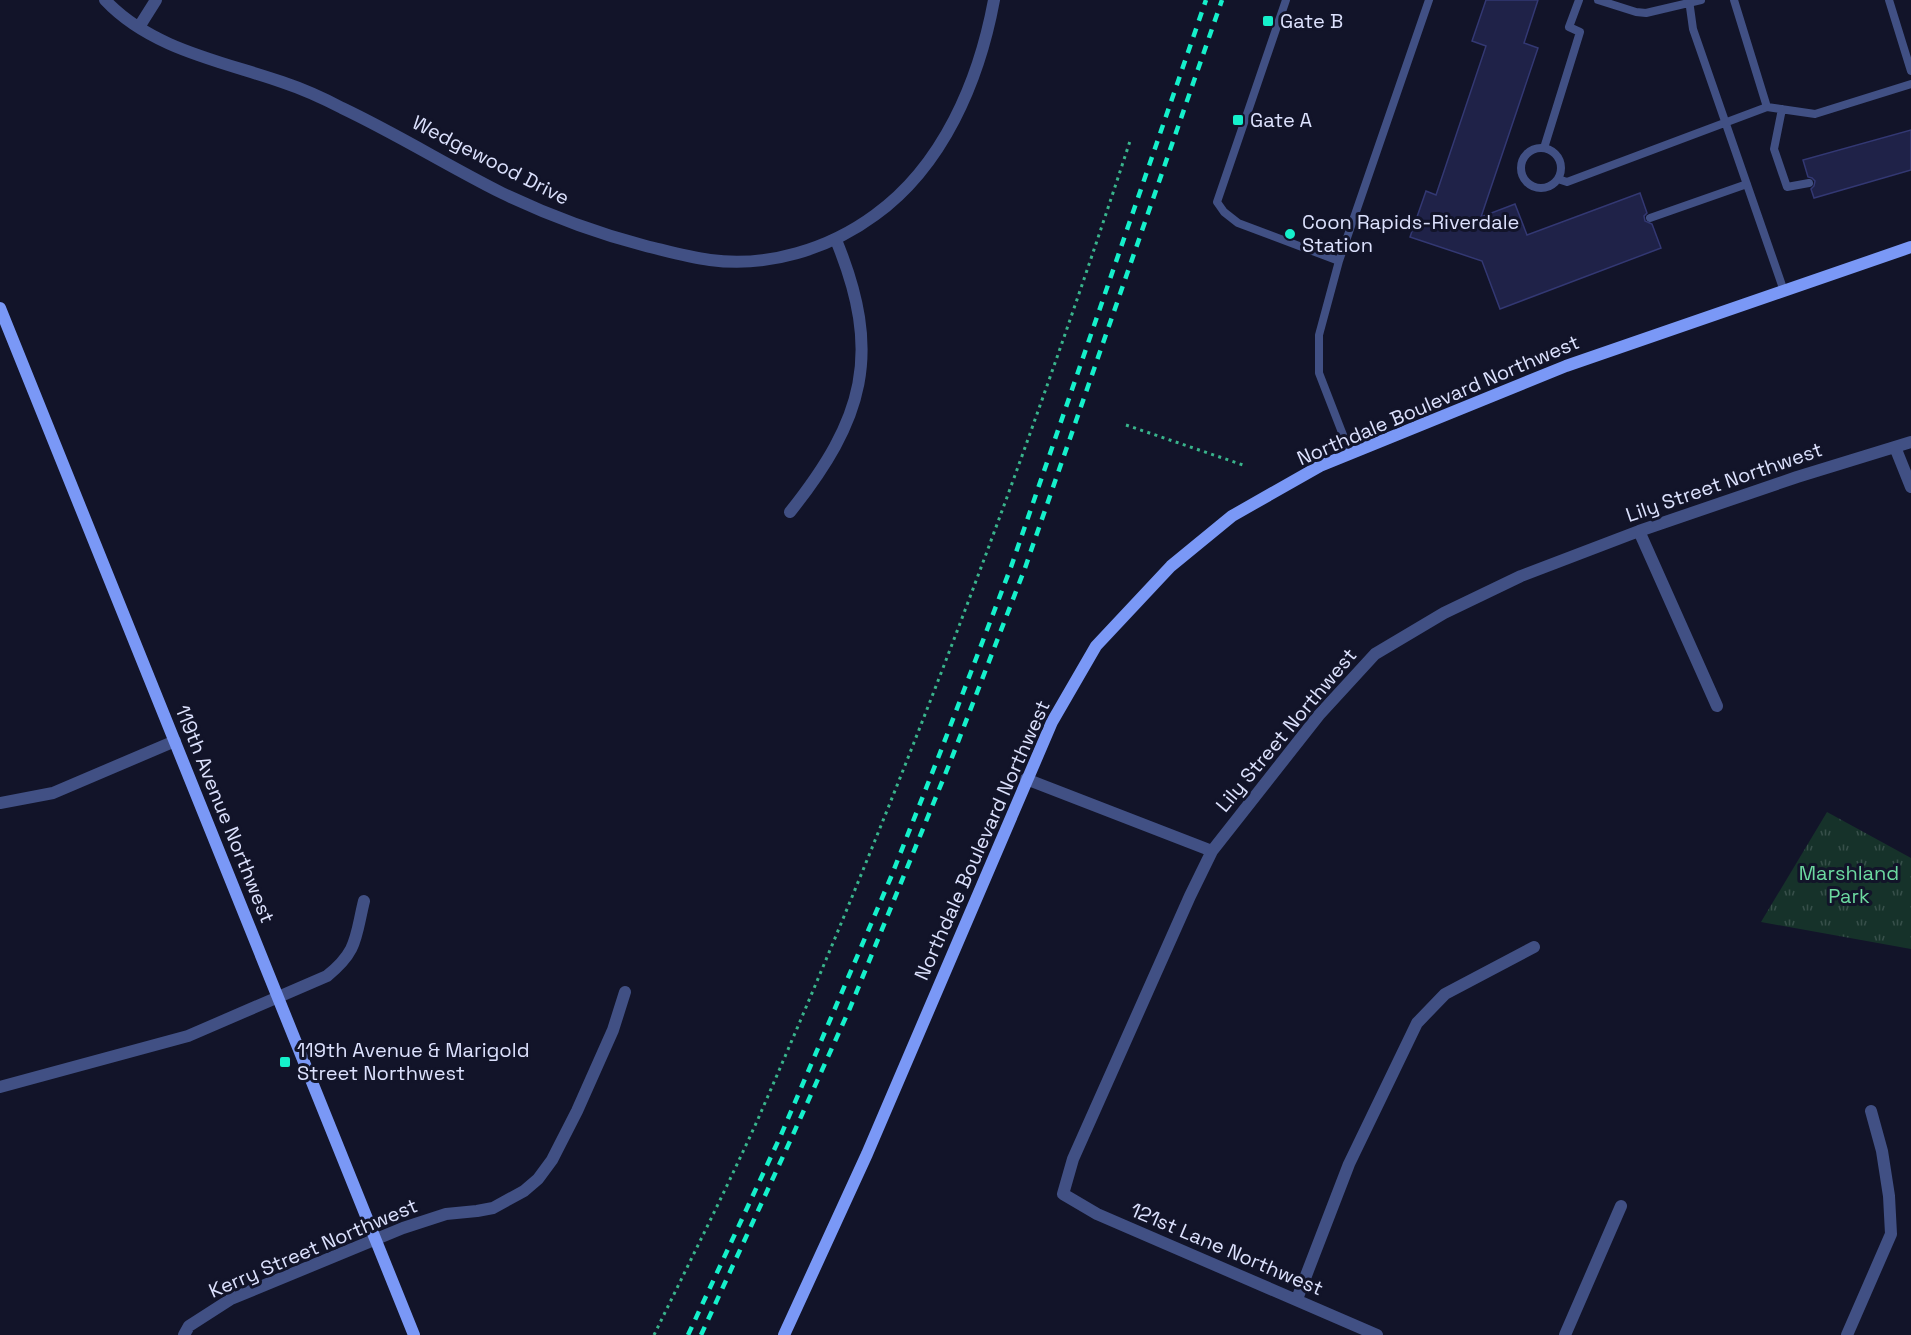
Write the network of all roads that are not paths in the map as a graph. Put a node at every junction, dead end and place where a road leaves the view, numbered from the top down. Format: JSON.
{"nodes":[{"id":1,"x":105,"y":0,"type":"edge"},
{"id":2,"x":156,"y":0,"type":"edge"},
{"id":3,"x":994,"y":0,"type":"edge"},
{"id":4,"x":1286,"y":0,"type":"edge"},
{"id":5,"x":1429,"y":0,"type":"edge"},
{"id":6,"x":1579,"y":0,"type":"edge"},
{"id":7,"x":1598,"y":0,"type":"edge"},
{"id":8,"x":1701,"y":0,"type":"edge"},
{"id":9,"x":1734,"y":0,"type":"edge"},
{"id":10,"x":1889,"y":0,"type":"edge"},
{"id":11,"x":1689,"y":2,"type":"edge"},
{"id":12,"x":139,"y":27,"type":"junction"},
{"id":13,"x":1911,"y":71,"type":"edge"},
{"id":14,"x":1911,"y":84,"type":"edge"},
{"id":15,"x":1767,"y":107,"type":"junction"},
{"id":16,"x":1782,"y":109,"type":"junction"},
{"id":17,"x":1725,"y":122,"type":"junction"},
{"id":18,"x":1544,"y":148,"type":"junction"},
{"id":19,"x":1558,"y":179,"type":"junction"},
{"id":20,"x":1809,"y":183,"type":"dead end"},
{"id":21,"x":1747,"y":184,"type":"junction"},
{"id":22,"x":1650,"y":218,"type":"dead end"},
{"id":23,"x":836,"y":240,"type":"junction"},
{"id":24,"x":1911,"y":247,"type":"edge"},
{"id":25,"x":1339,"y":261,"type":"junction"},
{"id":26,"x":1784,"y":291,"type":"junction"},
{"id":27,"x":0,"y":308,"type":"edge"},
{"id":28,"x":1911,"y":442,"type":"edge"},
{"id":29,"x":1895,"y":447,"type":"junction"},
{"id":30,"x":1350,"y":453,"type":"junction"},
{"id":31,"x":1911,"y":487,"type":"edge"},
{"id":32,"x":790,"y":512,"type":"dead end"},
{"id":33,"x":1639,"y":531,"type":"junction"},
{"id":34,"x":1717,"y":706,"type":"dead end"},
{"id":35,"x":175,"y":741,"type":"junction"},
{"id":36,"x":1026,"y":778,"type":"junction"},
{"id":37,"x":0,"y":803,"type":"edge"},
{"id":38,"x":1212,"y":851,"type":"junction"},
{"id":39,"x":364,"y":901,"type":"dead end"},
{"id":40,"x":1534,"y":947,"type":"dead end"},
{"id":41,"x":625,"y":992,"type":"dead end"},
{"id":42,"x":278,"y":998,"type":"junction"},
{"id":43,"x":0,"y":1087,"type":"edge"},
{"id":44,"x":1871,"y":1111,"type":"dead end"},
{"id":45,"x":1063,"y":1194,"type":"joint"},
{"id":46,"x":1621,"y":1206,"type":"dead end"},
{"id":47,"x":376,"y":1238,"type":"junction"},
{"id":48,"x":1297,"y":1299,"type":"junction"},
{"id":49,"x":184,"y":1335,"type":"edge"},
{"id":50,"x":414,"y":1335,"type":"edge"},
{"id":51,"x":784,"y":1335,"type":"edge"},
{"id":52,"x":1377,"y":1335,"type":"edge"},
{"id":53,"x":1566,"y":1335,"type":"edge"},
{"id":54,"x":1848,"y":1335,"type":"edge"}],
"edges":[{"from":1,"to":12,"type":"street","name":"Wedgewood Drive"},
{"from":2,"to":12,"type":"street"},
{"from":3,"to":23,"type":"street","name":"Wedgewood Drive"},
{"from":4,"to":25,"type":"lane"},
{"from":5,"to":25,"type":"lane"},
{"from":6,"to":18,"type":"lane"},
{"from":7,"to":11,"type":"lane"},
{"from":8,"to":11,"type":"lane"},
{"from":9,"to":15,"type":"lane"},
{"from":10,"to":13,"type":"lane"},
{"from":11,"to":17,"type":"lane"},
{"from":12,"to":23,"type":"street","name":"Wedgewood Drive"},
{"from":14,"to":16,"type":"lane"},
{"from":15,"to":16,"type":"lane"},
{"from":15,"to":17,"type":"lane"},
{"from":16,"to":20,"type":"lane"},
{"from":17,"to":19,"type":"lane"},
{"from":17,"to":21,"type":"lane"},
{"from":18,"to":19,"type":"lane"},
{"from":18,"to":19,"type":"lane"},
{"from":21,"to":22,"type":"lane"},
{"from":21,"to":26,"type":"lane"},
{"from":23,"to":32,"type":"street"},
{"from":24,"to":26,"type":"street","name":"Northdale Boulevard Northwest"},
{"from":25,"to":30,"type":"lane"},
{"from":26,"to":30,"type":"street","name":"Northdale Boulevard Northwest"},
{"from":27,"to":35,"type":"street","name":"119th Avenue Northwest"},
{"from":28,"to":29,"type":"street","name":"Lily Street Northwest"},
{"from":29,"to":31,"type":"street"},
{"from":29,"to":33,"type":"street","name":"Lily Street Northwest"},
{"from":30,"to":36,"type":"street","name":"Northdale Boulevard Northwest"},
{"from":33,"to":34,"type":"street"},
{"from":33,"to":38,"type":"street","name":"Lily Street Northwest"},
{"from":35,"to":37,"type":"street"},
{"from":35,"to":42,"type":"street","name":"119th Avenue Northwest"},
{"from":36,"to":38,"type":"street"},
{"from":36,"to":51,"type":"street","name":"Northdale Boulevard Northwest"},
{"from":38,"to":45,"type":"street","name":"Lily Street Northwest"},
{"from":39,"to":42,"type":"street"},
{"from":40,"to":48,"type":"street"},
{"from":41,"to":47,"type":"street","name":"Kerry Street Northwest"},
{"from":42,"to":43,"type":"street"},
{"from":42,"to":47,"type":"street","name":"119th Avenue Northwest"},
{"from":44,"to":54,"type":"street"},
{"from":45,"to":48,"type":"street","name":"121st Lane Northwest"},
{"from":46,"to":53,"type":"street"},
{"from":47,"to":49,"type":"street","name":"Kerry Street Northwest"},
{"from":47,"to":50,"type":"street","name":"119th Avenue Northwest"},
{"from":48,"to":52,"type":"street","name":"121st Lane Northwest"}]}
